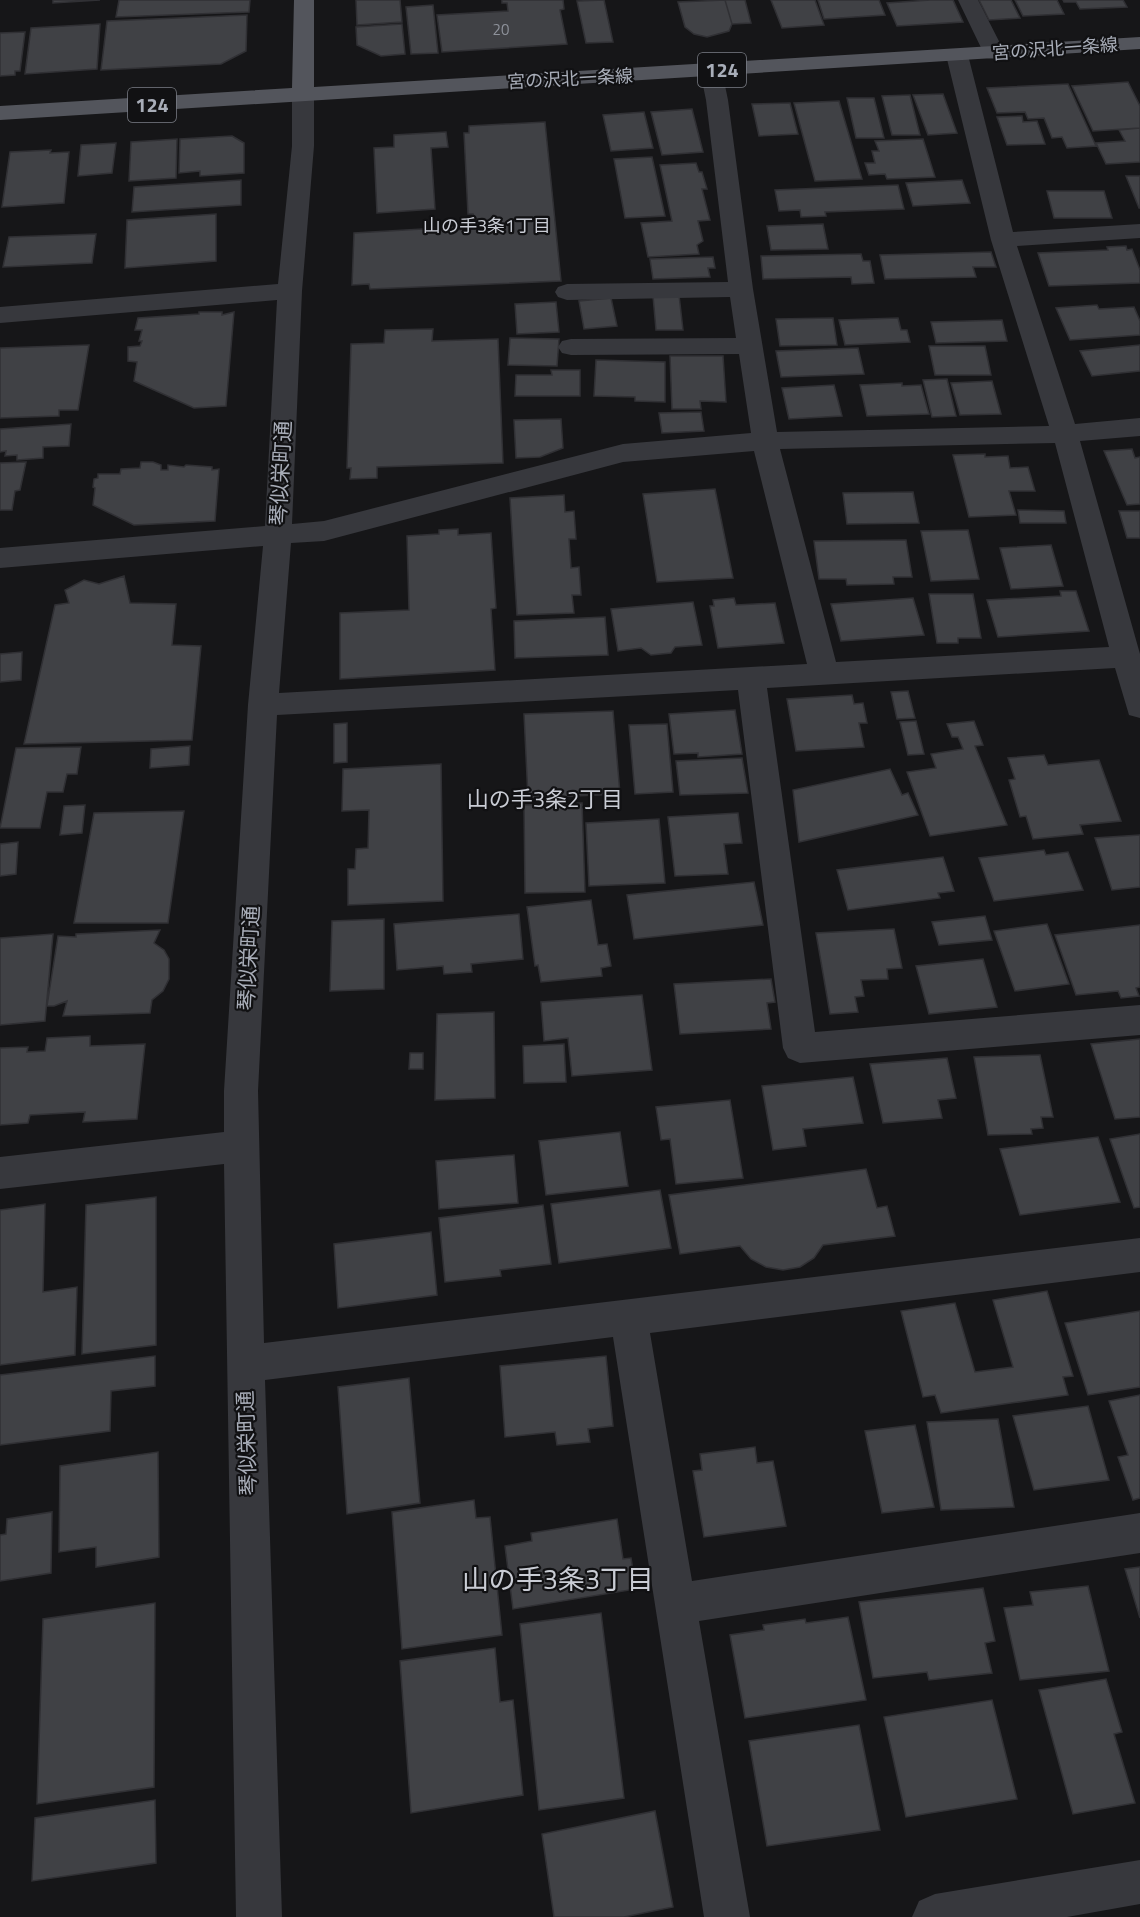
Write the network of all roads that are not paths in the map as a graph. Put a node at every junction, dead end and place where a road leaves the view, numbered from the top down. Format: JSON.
{"nodes":[{"id":1,"x":303,"y":0,"type":"edge"},
{"id":2,"x":968,"y":0,"type":"edge"},
{"id":3,"x":1140,"y":43,"type":"edge"},
{"id":4,"x":994,"y":53,"type":"junction"},
{"id":5,"x":957,"y":55,"type":"junction"},
{"id":6,"x":711,"y":71,"type":"junction"},
{"id":7,"x":303,"y":96,"type":"junction"},
{"id":8,"x":0,"y":113,"type":"edge"},
{"id":9,"x":1140,"y":231,"type":"edge"},
{"id":10,"x":1004,"y":240,"type":"junction"},
{"id":11,"x":741,"y":289,"type":"junction"},
{"id":12,"x":290,"y":291,"type":"junction"},
{"id":13,"x":567,"y":292,"type":"dead end"},
{"id":14,"x":0,"y":315,"type":"edge"},
{"id":15,"x":749,"y":346,"type":"junction"},
{"id":16,"x":571,"y":347,"type":"dead end"},
{"id":17,"x":1140,"y":427,"type":"edge"},
{"id":18,"x":1065,"y":434,"type":"junction"},
{"id":19,"x":765,"y":441,"type":"junction"},
{"id":20,"x":278,"y":535,"type":"junction"},
{"id":21,"x":0,"y":558,"type":"edge"},
{"id":22,"x":1125,"y":657,"type":"junction"},
{"id":23,"x":825,"y":674,"type":"junction"},
{"id":24,"x":751,"y":677,"type":"junction"},
{"id":25,"x":263,"y":705,"type":"junction"},
{"id":26,"x":1140,"y":707,"type":"edge"},
{"id":27,"x":1140,"y":1020,"type":"edge"},
{"id":28,"x":242,"y":1146,"type":"junction"},
{"id":29,"x":0,"y":1173,"type":"edge"},
{"id":30,"x":1140,"y":1255,"type":"edge"},
{"id":31,"x":629,"y":1319,"type":"junction"},
{"id":32,"x":245,"y":1364,"type":"junction"},
{"id":33,"x":1140,"y":1533,"type":"edge"},
{"id":34,"x":676,"y":1604,"type":"junction"},
{"id":35,"x":1140,"y":1882,"type":"edge"},
{"id":36,"x":259,"y":1917,"type":"edge"},
{"id":37,"x":727,"y":1917,"type":"edge"},
{"id":38,"x":934,"y":1917,"type":"edge"}],
"edges":[{"from":1,"to":7,"type":"main road","name":"琴似栄町通"},
{"from":2,"to":4,"type":"street"},
{"from":3,"to":4,"type":"main road","name":"宮の沢北一条線","number":"124"},
{"from":4,"to":5,"type":"main road","name":"宮の沢北一条線","number":"124"},
{"from":5,"to":6,"type":"main road","name":"宮の沢北一条線","number":"124"},
{"from":5,"to":10,"type":"street"},
{"from":6,"to":7,"type":"main road","name":"宮の沢北一条線","number":"124"},
{"from":6,"to":11,"type":"street"},
{"from":7,"to":8,"type":"main road","name":"宮の沢北一条線","number":"124"},
{"from":7,"to":12,"type":"street","name":"琴似栄町通"},
{"from":9,"to":10,"type":"street"},
{"from":10,"to":18,"type":"street"},
{"from":11,"to":13,"type":"street"},
{"from":11,"to":15,"type":"street"},
{"from":12,"to":14,"type":"street"},
{"from":12,"to":20,"type":"street","name":"琴似栄町通"},
{"from":15,"to":16,"type":"street"},
{"from":15,"to":19,"type":"street"},
{"from":17,"to":18,"type":"street"},
{"from":18,"to":19,"type":"street"},
{"from":18,"to":22,"type":"street"},
{"from":19,"to":20,"type":"street"},
{"from":19,"to":23,"type":"street"},
{"from":20,"to":21,"type":"street"},
{"from":20,"to":25,"type":"street","name":"琴似栄町通"},
{"from":22,"to":23,"type":"street"},
{"from":22,"to":26,"type":"street"},
{"from":23,"to":24,"type":"street"},
{"from":24,"to":25,"type":"street"},
{"from":24,"to":27,"type":"street"},
{"from":25,"to":28,"type":"street","name":"琴似栄町通"},
{"from":28,"to":29,"type":"street"},
{"from":28,"to":32,"type":"street","name":"琴似栄町通"},
{"from":30,"to":31,"type":"street"},
{"from":31,"to":32,"type":"street"},
{"from":31,"to":34,"type":"street"},
{"from":32,"to":36,"type":"street","name":"琴似栄町通"},
{"from":33,"to":34,"type":"street"},
{"from":34,"to":37,"type":"street"},
{"from":35,"to":38,"type":"street"}]}
